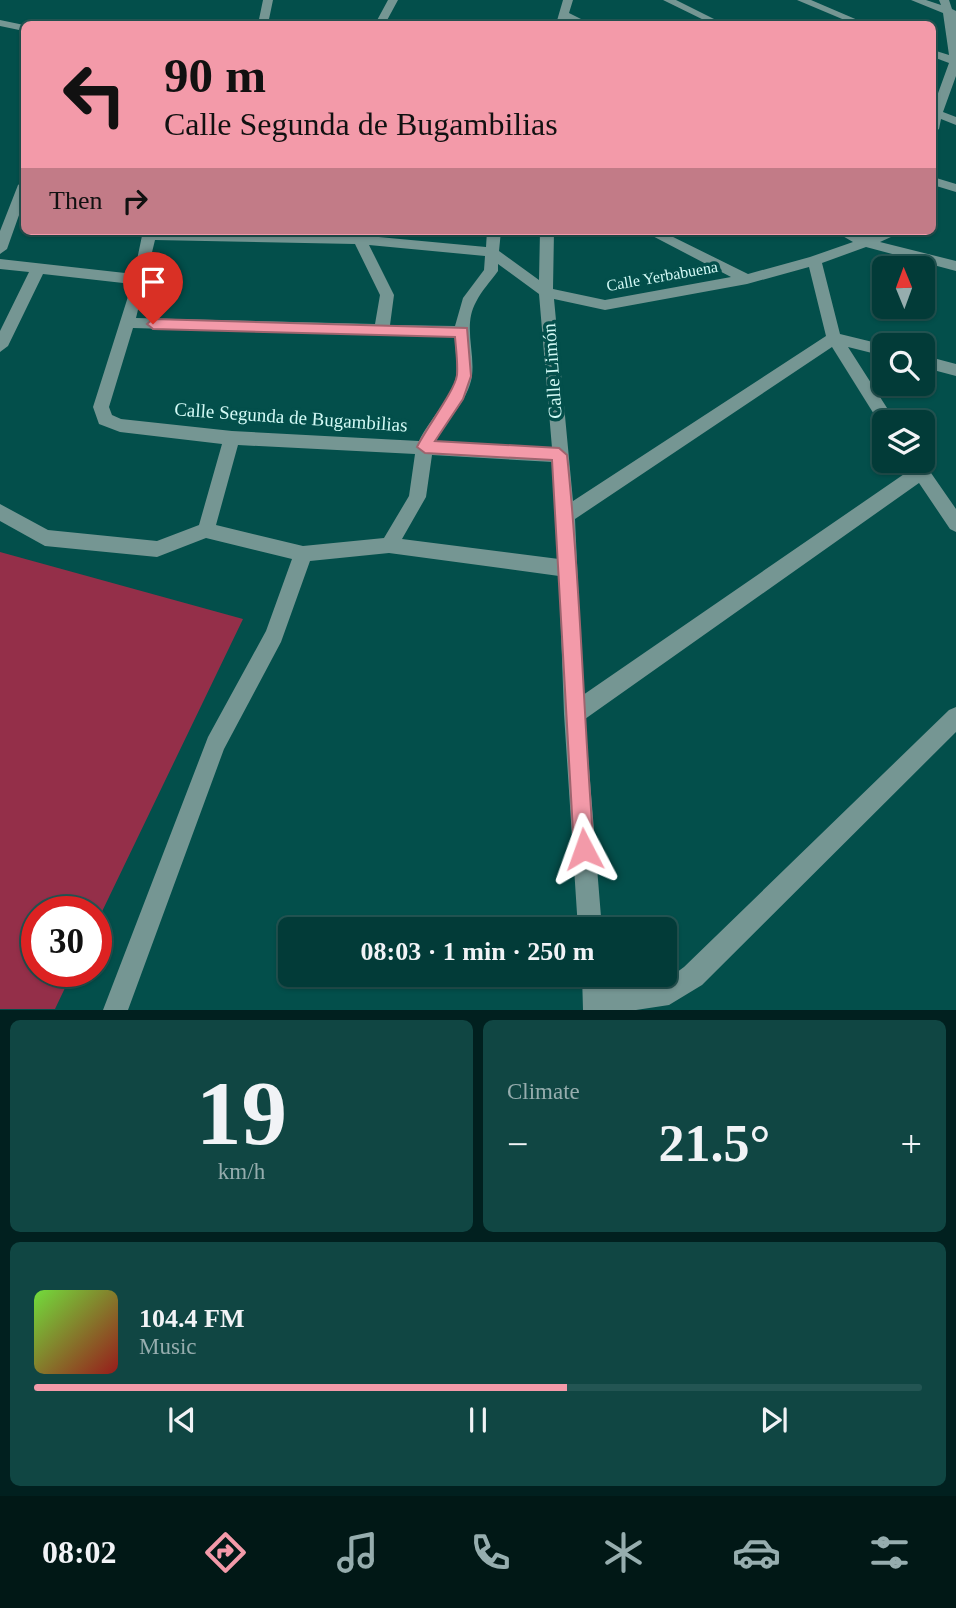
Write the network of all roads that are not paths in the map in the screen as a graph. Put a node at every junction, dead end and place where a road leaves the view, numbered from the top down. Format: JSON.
{"nodes":[{"id":1,"x":268,"y":0,"type":"edge"},
{"id":2,"x":393,"y":0,"type":"edge"},
{"id":3,"x":568,"y":0,"type":"edge"},
{"id":4,"x":668,"y":0,"type":"edge"},
{"id":5,"x":802,"y":0,"type":"edge"},
{"id":6,"x":916,"y":0,"type":"edge"},
{"id":7,"x":944,"y":0,"type":"edge"},
{"id":8,"x":953,"y":13,"type":"edge"},
{"id":9,"x":563,"y":19,"type":"edge"},
{"id":10,"x":264,"y":21,"type":"edge"},
{"id":11,"x":382,"y":21,"type":"edge"},
{"id":12,"x":713,"y":21,"type":"edge"},
{"id":13,"x":854,"y":21,"type":"edge"},
{"id":14,"x":0,"y":23,"type":"edge"},
{"id":15,"x":21,"y":27,"type":"edge"},
{"id":16,"x":936,"y":54,"type":"edge"},
{"id":17,"x":956,"y":62,"type":"edge"},
{"id":18,"x":936,"y":107,"type":"edge"},
{"id":19,"x":936,"y":113,"type":"edge"},
{"id":20,"x":956,"y":121,"type":"edge"},
{"id":21,"x":936,"y":182,"type":"edge"},
{"id":22,"x":956,"y":188,"type":"edge"},
{"id":23,"x":21,"y":193,"type":"edge"},
{"id":24,"x":150,"y":235,"type":"edge"},
{"id":25,"x":361,"y":235,"type":"edge"},
{"id":26,"x":494,"y":235,"type":"edge"},
{"id":27,"x":547,"y":235,"type":"edge"},
{"id":28,"x":658,"y":235,"type":"edge"},
{"id":29,"x":850,"y":235,"type":"edge"},
{"id":30,"x":887,"y":235,"type":"edge"},
{"id":31,"x":867,"y":243,"type":"junction"},
{"id":32,"x":0,"y":249,"type":"edge"},
{"id":33,"x":492,"y":252,"type":"junction"},
{"id":34,"x":814,"y":261,"type":"junction"},
{"id":35,"x":0,"y":264,"type":"edge"},
{"id":36,"x":956,"y":267,"type":"edge"},
{"id":37,"x":38,"y":269,"type":"junction"},
{"id":38,"x":747,"y":279,"type":"junction"},
{"id":39,"x":140,"y":280,"type":"junction"},
{"id":40,"x":546,"y":292,"type":"junction"},
{"id":41,"x":127,"y":323,"type":"junction"},
{"id":42,"x":382,"y":329,"type":"junction"},
{"id":43,"x":462,"y":332,"type":"junction"},
{"id":44,"x":834,"y":338,"type":"junction"},
{"id":45,"x":0,"y":346,"type":"edge"},
{"id":46,"x":872,"y":347,"type":"edge"},
{"id":47,"x":935,"y":364,"type":"edge"},
{"id":48,"x":956,"y":370,"type":"edge"},
{"id":49,"x":880,"y":410,"type":"edge"},
{"id":50,"x":232,"y":438,"type":"junction"},
{"id":51,"x":425,"y":447,"type":"junction"},
{"id":52,"x":559,"y":455,"type":"junction"},
{"id":53,"x":907,"y":473,"type":"edge"},
{"id":54,"x":922,"y":473,"type":"edge"},
{"id":55,"x":0,"y":512,"type":"edge"},
{"id":56,"x":565,"y":515,"type":"junction"},
{"id":57,"x":956,"y":524,"type":"edge"},
{"id":58,"x":206,"y":530,"type":"junction"},
{"id":59,"x":389,"y":545,"type":"junction"},
{"id":60,"x":303,"y":554,"type":"junction"},
{"id":61,"x":568,"y":569,"type":"junction"},
{"id":62,"x":574,"y":714,"type":"junction"},
{"id":63,"x":956,"y":717,"type":"edge"},
{"id":64,"x":589,"y":917,"type":"edge"},
{"id":65,"x":595,"y":987,"type":"edge"},
{"id":66,"x":596,"y":1006,"type":"edge"},
{"id":67,"x":115,"y":1010,"type":"edge"}],
"edges":[{"from":1,"to":10,"type":"street"},
{"from":2,"to":11,"type":"street"},
{"from":3,"to":9,"type":"street"},
{"from":4,"to":12,"type":"street"},
{"from":5,"to":13,"type":"street"},
{"from":6,"to":8,"type":"street"},
{"from":7,"to":8,"type":"street"},
{"from":8,"to":17,"type":"street"},
{"from":14,"to":15,"type":"street"},
{"from":16,"to":17,"type":"street"},
{"from":17,"to":18,"type":"street"},
{"from":19,"to":20,"type":"street"},
{"from":21,"to":22,"type":"street"},
{"from":23,"to":32,"type":"street"},
{"from":24,"to":39,"type":"street"},
{"from":25,"to":33,"type":"street"},
{"from":25,"to":42,"type":"street"},
{"from":26,"to":33,"type":"street"},
{"from":27,"to":40,"type":"street","name":"Calle Limón"},
{"from":28,"to":38,"type":"street"},
{"from":29,"to":31,"type":"street"},
{"from":30,"to":31,"type":"street","name":"Calle Yerbabuena"},
{"from":31,"to":34,"type":"street","name":"Calle Yerbabuena"},
{"from":31,"to":36,"type":"street"},
{"from":33,"to":40,"type":"street","name":"Calle Yerbabuena"},
{"from":33,"to":43,"type":"street"},
{"from":34,"to":38,"type":"street","name":"Calle Yerbabuena"},
{"from":34,"to":44,"type":"street"},
{"from":35,"to":37,"type":"street"},
{"from":37,"to":39,"type":"street"},
{"from":37,"to":45,"type":"street"},
{"from":38,"to":40,"type":"street","name":"Calle Yerbabuena"},
{"from":39,"to":41,"type":"street"},
{"from":40,"to":52,"type":"street","name":"Calle Limón"},
{"from":41,"to":42,"type":"street"},
{"from":41,"to":50,"type":"street","name":"Calle Segunda de Bugambilias"},
{"from":42,"to":43,"type":"street"},
{"from":43,"to":51,"type":"street"},
{"from":44,"to":46,"type":"street"},
{"from":44,"to":49,"type":"street"},
{"from":44,"to":56,"type":"street"},
{"from":47,"to":48,"type":"street"},
{"from":50,"to":51,"type":"street","name":"Calle Segunda de Bugambilias"},
{"from":50,"to":58,"type":"street"},
{"from":51,"to":52,"type":"street","name":"Calle Segunda de Bugambilias"},
{"from":51,"to":59,"type":"street"},
{"from":52,"to":56,"type":"street","name":"Calle Limón"},
{"from":53,"to":62,"type":"street"},
{"from":54,"to":57,"type":"street"},
{"from":55,"to":58,"type":"street"},
{"from":56,"to":61,"type":"street","name":"Calle Limón"},
{"from":58,"to":60,"type":"street"},
{"from":59,"to":60,"type":"street"},
{"from":59,"to":61,"type":"street"},
{"from":60,"to":67,"type":"street"},
{"from":61,"to":62,"type":"street","name":"Calle Limón"},
{"from":62,"to":64,"type":"street","name":"Calle Limón"},
{"from":63,"to":66,"type":"street"},
{"from":65,"to":66,"type":"street"}]}
